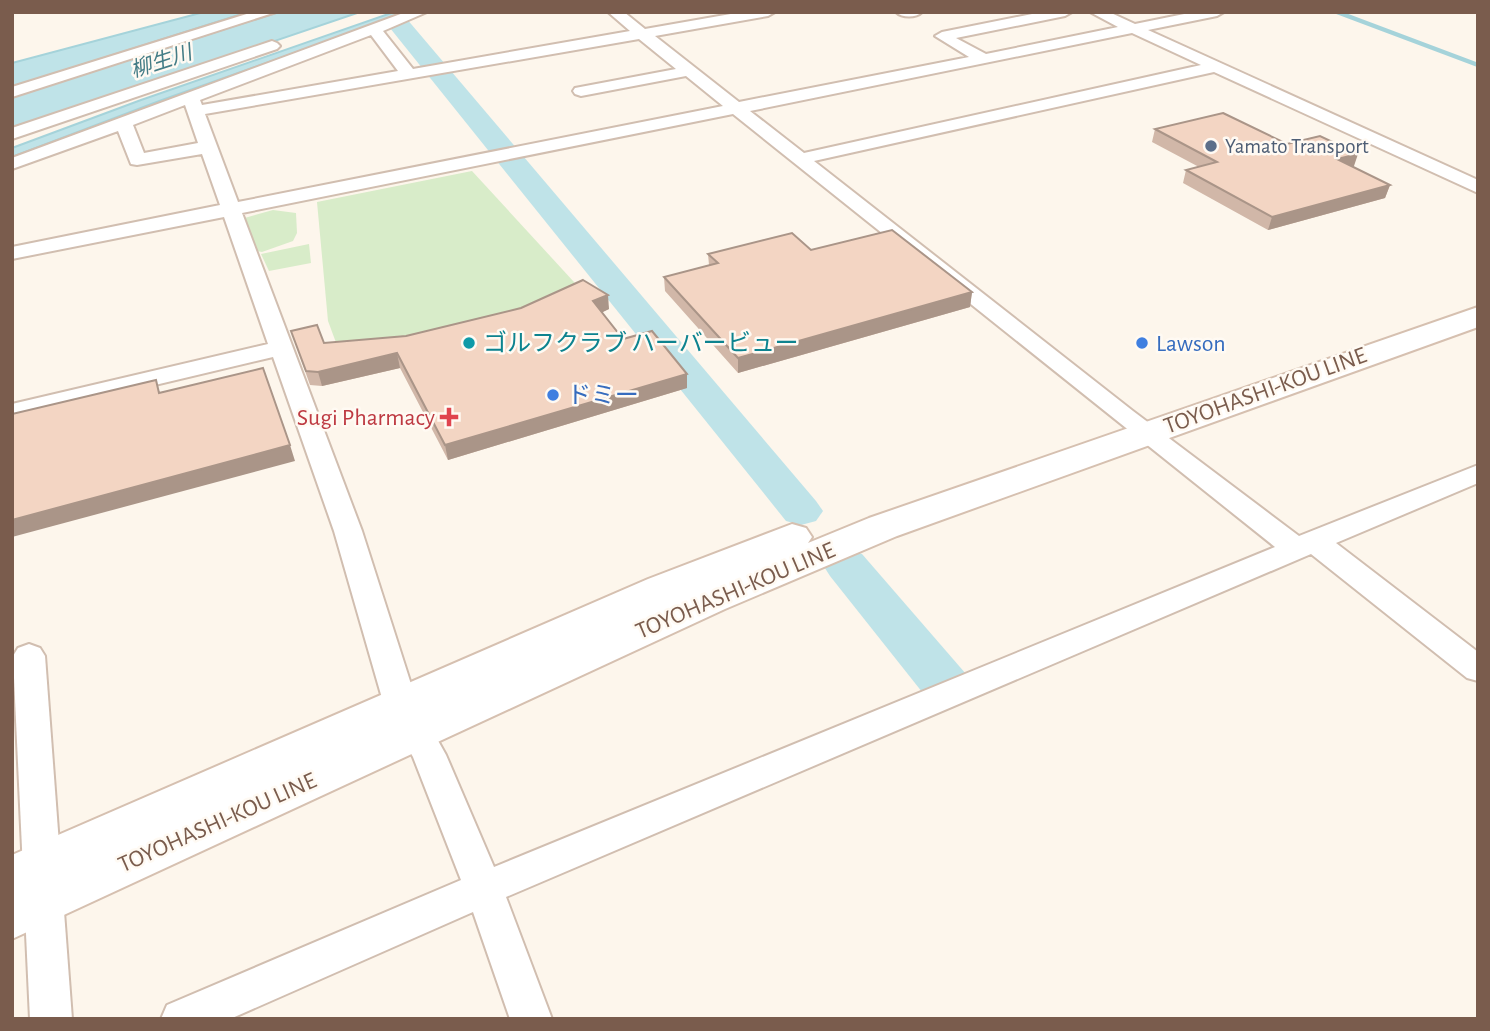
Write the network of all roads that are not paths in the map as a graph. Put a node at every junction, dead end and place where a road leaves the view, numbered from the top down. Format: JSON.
{"nodes":[{"id":1,"x":269,"y":12,"type":"edge"},
{"id":2,"x":420,"y":12,"type":"edge"},
{"id":3,"x":615,"y":12,"type":"edge"},
{"id":4,"x":768,"y":12,"type":"edge"},
{"id":5,"x":903,"y":12,"type":"edge"},
{"id":6,"x":915,"y":12,"type":"edge"},
{"id":7,"x":1065,"y":12,"type":"edge"},
{"id":8,"x":1097,"y":12,"type":"edge"},
{"id":9,"x":1217,"y":12,"type":"edge"},
{"id":10,"x":373,"y":28,"type":"junction"},
{"id":11,"x":1132,"y":29,"type":"junction"},
{"id":12,"x":642,"y":34,"type":"junction"},
{"id":13,"x":285,"y":41,"type":"dead end"},
{"id":14,"x":982,"y":58,"type":"junction"},
{"id":15,"x":1215,"y":67,"type":"junction"},
{"id":16,"x":689,"y":71,"type":"junction"},
{"id":17,"x":409,"y":74,"type":"junction"},
{"id":18,"x":12,"y":92,"type":"edge"},
{"id":19,"x":580,"y":92,"type":"dead end"},
{"id":20,"x":193,"y":104,"type":"junction"},
{"id":21,"x":736,"y":108,"type":"junction"},
{"id":22,"x":123,"y":121,"type":"junction"},
{"id":23,"x":12,"y":134,"type":"edge"},
{"id":24,"x":208,"y":147,"type":"junction"},
{"id":25,"x":800,"y":159,"type":"junction"},
{"id":26,"x":12,"y":163,"type":"edge"},
{"id":27,"x":1478,"y":187,"type":"edge"},
{"id":28,"x":230,"y":209,"type":"junction"},
{"id":29,"x":12,"y":253,"type":"edge"},
{"id":30,"x":1478,"y":294,"type":"edge"},
{"id":31,"x":1478,"y":316,"type":"edge"},
{"id":32,"x":282,"y":348,"type":"junction"},
{"id":33,"x":12,"y":412,"type":"edge"},
{"id":34,"x":1135,"y":425,"type":"junction"},
{"id":35,"x":1478,"y":473,"type":"edge"},
{"id":36,"x":1307,"y":546,"type":"junction"},
{"id":37,"x":29,"y":656,"type":"dead end"},
{"id":38,"x":1478,"y":669,"type":"edge"},
{"id":39,"x":408,"y":718,"type":"junction"},
{"id":40,"x":27,"y":891,"type":"edge"},
{"id":41,"x":486,"y":897,"type":"junction"},
{"id":42,"x":51,"y":1019,"type":"edge"},
{"id":43,"x":183,"y":1019,"type":"edge"},
{"id":44,"x":531,"y":1019,"type":"edge"}],
"edges":[{"from":1,"to":18,"type":"street"},
{"from":2,"to":10,"type":"street"},
{"from":3,"to":12,"type":"street"},
{"from":4,"to":12,"type":"street"},
{"from":5,"to":6,"type":"street"},
{"from":7,"to":14,"type":"street"},
{"from":8,"to":11,"type":"street"},
{"from":9,"to":11,"type":"street"},
{"from":10,"to":17,"type":"street"},
{"from":10,"to":20,"type":"street"},
{"from":11,"to":14,"type":"street"},
{"from":11,"to":15,"type":"street"},
{"from":12,"to":16,"type":"street"},
{"from":12,"to":17,"type":"street"},
{"from":13,"to":23,"type":"street"},
{"from":14,"to":21,"type":"street"},
{"from":15,"to":25,"type":"street"},
{"from":15,"to":27,"type":"street"},
{"from":16,"to":19,"type":"street"},
{"from":16,"to":21,"type":"street"},
{"from":17,"to":20,"type":"street"},
{"from":20,"to":22,"type":"street"},
{"from":20,"to":24,"type":"street"},
{"from":21,"to":25,"type":"street"},
{"from":21,"to":28,"type":"street"},
{"from":22,"to":24,"type":"street"},
{"from":22,"to":26,"type":"street"},
{"from":24,"to":28,"type":"street"},
{"from":25,"to":34,"type":"street"},
{"from":28,"to":29,"type":"street"},
{"from":28,"to":32,"type":"street"},
{"from":30,"to":34,"type":"main road","name":"TOYOHASHI-KOU LINE"},
{"from":31,"to":34,"type":"main road","name":"TOYOHASHI-KOU LINE"},
{"from":32,"to":33,"type":"street"},
{"from":32,"to":39,"type":"street"},
{"from":34,"to":36,"type":"street"},
{"from":34,"to":39,"type":"main road","name":"TOYOHASHI-KOU LINE"},
{"from":35,"to":36,"type":"street"},
{"from":36,"to":38,"type":"street"},
{"from":36,"to":41,"type":"street"},
{"from":37,"to":40,"type":"street"},
{"from":39,"to":40,"type":"main road","name":"TOYOHASHI-KOU LINE"},
{"from":39,"to":41,"type":"street"},
{"from":40,"to":42,"type":"street"},
{"from":41,"to":43,"type":"street"},
{"from":41,"to":44,"type":"street"}]}
